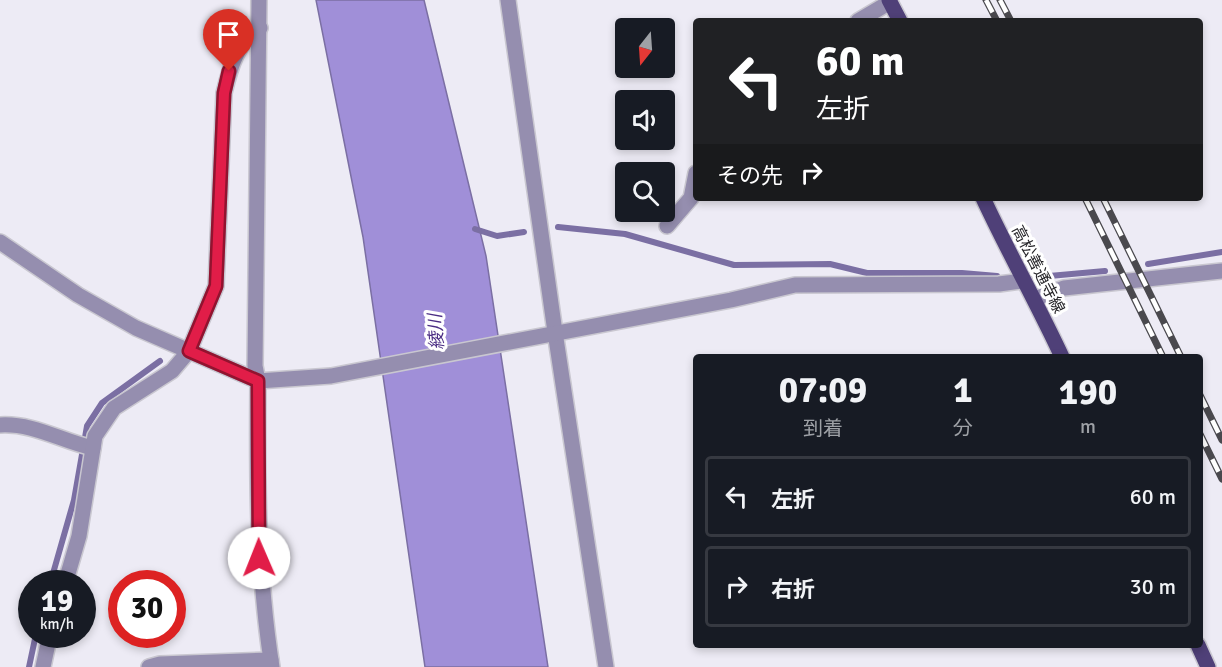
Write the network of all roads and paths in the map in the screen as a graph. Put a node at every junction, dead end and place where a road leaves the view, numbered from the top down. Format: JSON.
{"nodes":[{"id":1,"x":259,"y":0,"type":"edge"},
{"id":2,"x":508,"y":0,"type":"edge"},
{"id":3,"x":890,"y":1,"type":"edge"},
{"id":4,"x":863,"y":18,"type":"edge"},
{"id":5,"x":898,"y":18,"type":"edge"},
{"id":6,"x":260,"y":28,"type":"junction"},
{"id":7,"x":693,"y":188,"type":"edge"},
{"id":8,"x":984,"y":201,"type":"edge"},
{"id":9,"x":668,"y":226,"type":"dead end"},
{"id":10,"x":0,"y":242,"type":"edge"},
{"id":11,"x":1222,"y":271,"type":"edge"},
{"id":12,"x":1022,"y":281,"type":"junction"},
{"id":13,"x":1035,"y":299,"type":"junction"},
{"id":14,"x":555,"y":332,"type":"junction"},
{"id":15,"x":189,"y":351,"type":"junction"},
{"id":16,"x":1061,"y":354,"type":"edge"},
{"id":17,"x":258,"y":381,"type":"junction"},
{"id":18,"x":0,"y":425,"type":"edge"},
{"id":19,"x":85,"y":446,"type":"junction"},
{"id":20,"x":69,"y":570,"type":"edge"},
{"id":21,"x":47,"y":648,"type":"edge"},
{"id":22,"x":1199,"y":648,"type":"edge"},
{"id":23,"x":271,"y":664,"type":"edge"},
{"id":24,"x":43,"y":667,"type":"edge"},
{"id":25,"x":149,"y":667,"type":"edge"},
{"id":26,"x":606,"y":667,"type":"edge"},
{"id":27,"x":1208,"y":667,"type":"edge"}],
"edges":[{"from":1,"to":6,"type":"street"},
{"from":2,"to":14,"type":"street"},
{"from":3,"to":4,"type":"street"},
{"from":3,"to":5,"type":"main road"},
{"from":6,"to":15,"type":"street"},
{"from":6,"to":17,"type":"street"},
{"from":7,"to":9,"type":"street"},
{"from":8,"to":12,"type":"main road","name":"高松善通寺線"},
{"from":10,"to":15,"type":"street"},
{"from":11,"to":13,"type":"street"},
{"from":12,"to":13,"type":"main road","name":"高松善通寺線"},
{"from":12,"to":14,"type":"street"},
{"from":13,"to":16,"type":"main road","name":"高松善通寺線"},
{"from":14,"to":17,"type":"street"},
{"from":14,"to":26,"type":"street"},
{"from":15,"to":17,"type":"street"},
{"from":15,"to":19,"type":"street"},
{"from":17,"to":23,"type":"street"},
{"from":18,"to":19,"type":"street"},
{"from":19,"to":20,"type":"street"},
{"from":21,"to":24,"type":"street"},
{"from":22,"to":27,"type":"main road"},
{"from":23,"to":25,"type":"street"}]}
